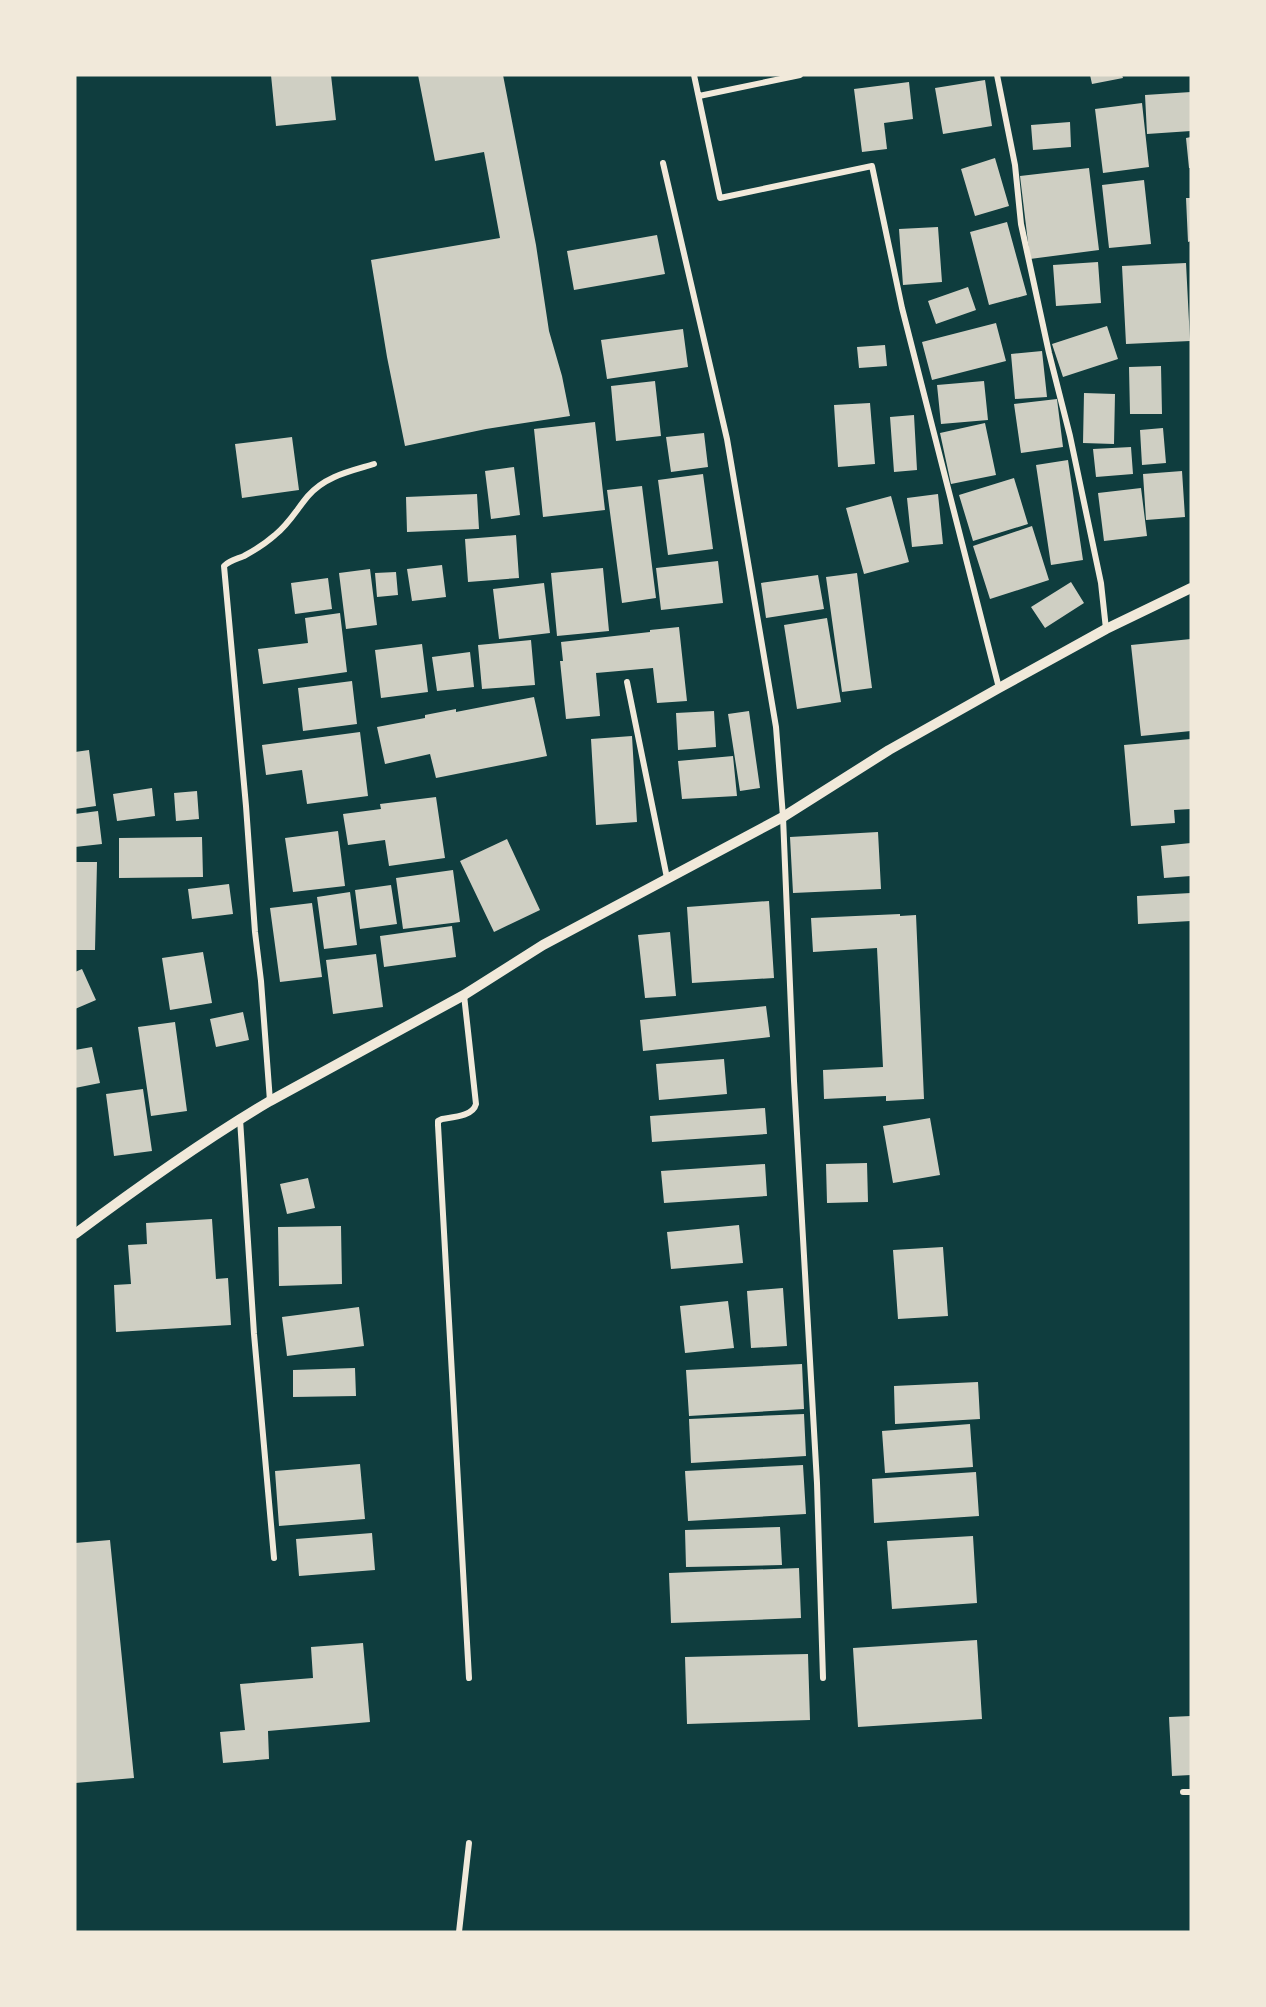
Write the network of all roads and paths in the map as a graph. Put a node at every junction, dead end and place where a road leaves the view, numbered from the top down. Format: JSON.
{"nodes":[{"id":1,"x":694,"y":75,"type":"edge"},
{"id":2,"x":800,"y":75,"type":"edge"},
{"id":3,"x":997,"y":75,"type":"edge"},
{"id":4,"x":699,"y":96,"type":"junction"},
{"id":5,"x":663,"y":163,"type":"dead end"},
{"id":6,"x":374,"y":464,"type":"dead end"},
{"id":7,"x":1191,"y":588,"type":"edge"},
{"id":8,"x":1106,"y":629,"type":"junction"},
{"id":9,"x":627,"y":682,"type":"dead end"},
{"id":10,"x":999,"y":688,"type":"junction"},
{"id":11,"x":783,"y":817,"type":"junction"},
{"id":12,"x":667,"y":878,"type":"junction"},
{"id":13,"x":464,"y":994,"type":"junction"},
{"id":14,"x":270,"y":1101,"type":"junction"},
{"id":15,"x":240,"y":1118,"type":"junction"},
{"id":16,"x":75,"y":1233,"type":"edge"},
{"id":17,"x":274,"y":1558,"type":"dead end"},
{"id":18,"x":469,"y":1678,"type":"dead end"},
{"id":19,"x":824,"y":1678,"type":"dead end"},
{"id":20,"x":469,"y":1843,"type":"dead end"},
{"id":21,"x":459,"y":1932,"type":"edge"}],
"edges":[{"from":1,"to":4,"type":"street"},
{"from":2,"to":4,"type":"street"},
{"from":3,"to":8,"type":"street"},
{"from":4,"to":10,"type":"street"},
{"from":5,"to":11,"type":"street"},
{"from":6,"to":14,"type":"street"},
{"from":7,"to":8,"type":"street"},
{"from":8,"to":10,"type":"street"},
{"from":9,"to":12,"type":"street"},
{"from":10,"to":11,"type":"street"},
{"from":11,"to":12,"type":"street"},
{"from":11,"to":19,"type":"street"},
{"from":12,"to":13,"type":"street"},
{"from":13,"to":14,"type":"street"},
{"from":13,"to":18,"type":"street"},
{"from":14,"to":15,"type":"street"},
{"from":15,"to":16,"type":"street"},
{"from":15,"to":17,"type":"street"},
{"from":20,"to":21,"type":"street"}]}
